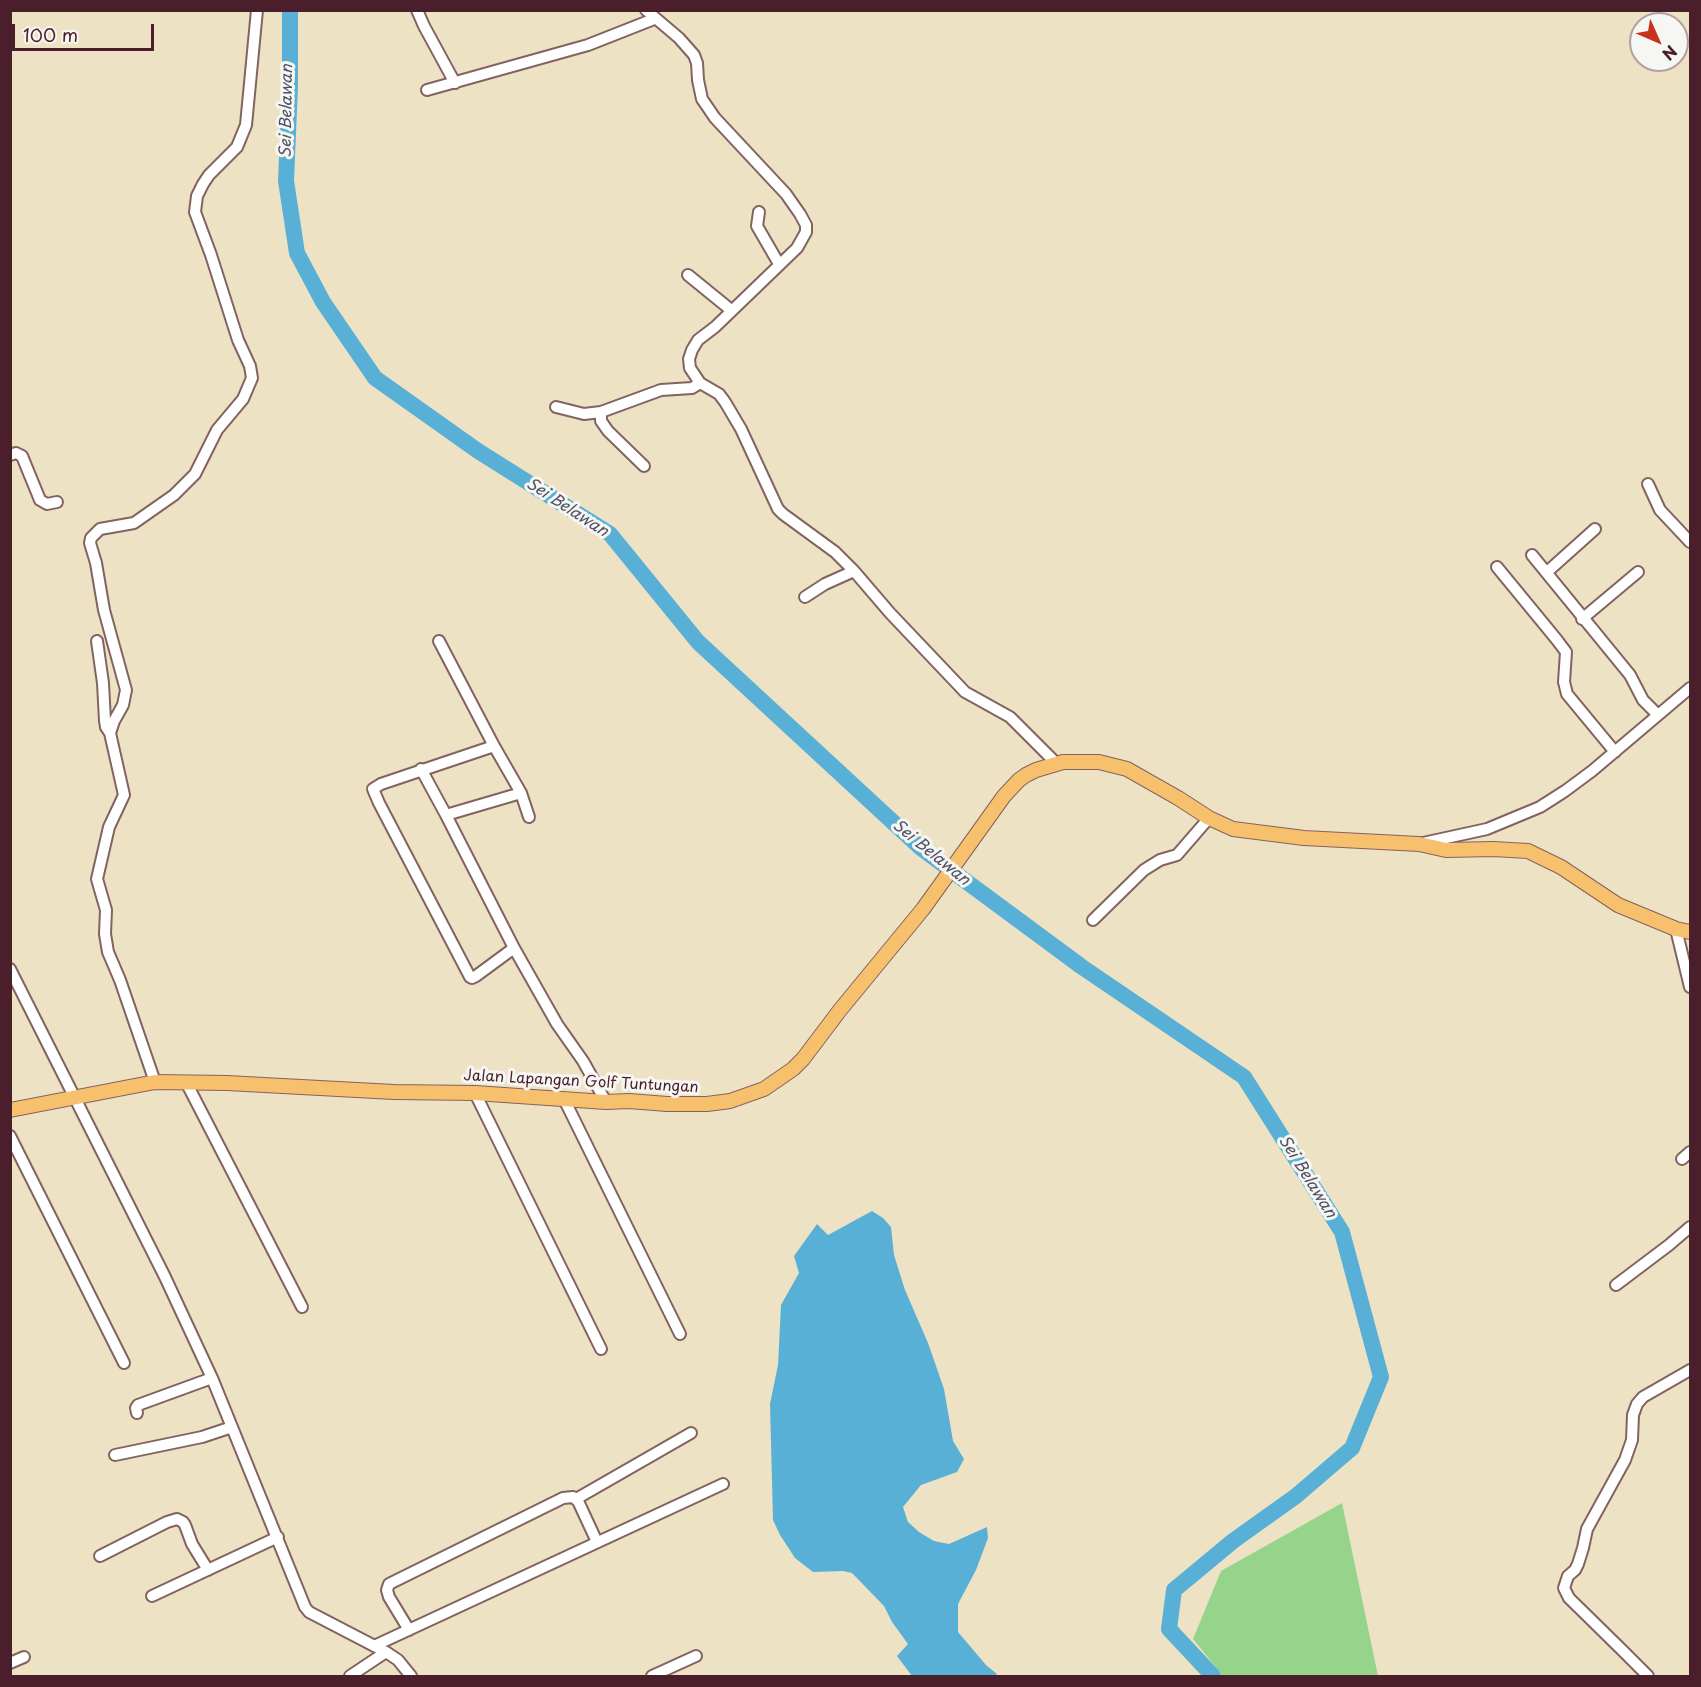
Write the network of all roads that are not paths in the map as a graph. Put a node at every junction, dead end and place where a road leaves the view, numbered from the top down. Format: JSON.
{"nodes":[{"id":1,"x":258,"y":10,"type":"edge"},
{"id":2,"x":417,"y":10,"type":"edge"},
{"id":3,"x":646,"y":10,"type":"edge"},
{"id":4,"x":654,"y":19,"type":"junction"},
{"id":5,"x":455,"y":83,"type":"junction"},
{"id":6,"x":427,"y":90,"type":"dead end"},
{"id":7,"x":759,"y":212,"type":"dead end"},
{"id":8,"x":779,"y":264,"type":"junction"},
{"id":9,"x":688,"y":275,"type":"dead end"},
{"id":10,"x":731,"y":310,"type":"junction"},
{"id":11,"x":700,"y":383,"type":"junction"},
{"id":12,"x":556,"y":407,"type":"dead end"},
{"id":13,"x":600,"y":412,"type":"junction"},
{"id":14,"x":10,"y":455,"type":"edge"},
{"id":15,"x":644,"y":465,"type":"dead end"},
{"id":16,"x":1648,"y":484,"type":"dead end"},
{"id":17,"x":57,"y":502,"type":"dead end"},
{"id":18,"x":1595,"y":529,"type":"dead end"},
{"id":19,"x":1690,"y":542,"type":"edge"},
{"id":20,"x":1532,"y":555,"type":"dead end"},
{"id":21,"x":1497,"y":567,"type":"dead end"},
{"id":22,"x":854,"y":571,"type":"junction"},
{"id":23,"x":1547,"y":572,"type":"junction"},
{"id":24,"x":1638,"y":572,"type":"dead end"},
{"id":25,"x":805,"y":597,"type":"dead end"},
{"id":26,"x":1582,"y":619,"type":"junction"},
{"id":27,"x":97,"y":641,"type":"dead end"},
{"id":28,"x":439,"y":641,"type":"dead end"},
{"id":29,"x":1690,"y":688,"type":"edge"},
{"id":30,"x":1658,"y":715,"type":"junction"},
{"id":31,"x":110,"y":733,"type":"junction"},
{"id":32,"x":494,"y":746,"type":"junction"},
{"id":33,"x":1615,"y":752,"type":"junction"},
{"id":34,"x":1056,"y":763,"type":"junction"},
{"id":35,"x":421,"y":770,"type":"junction"},
{"id":36,"x":521,"y":793,"type":"junction"},
{"id":37,"x":446,"y":814,"type":"junction"},
{"id":38,"x":529,"y":817,"type":"dead end"},
{"id":39,"x":1209,"y":818,"type":"junction"},
{"id":40,"x":1419,"y":844,"type":"junction"},
{"id":41,"x":1093,"y":920,"type":"dead end"},
{"id":42,"x":1676,"y":929,"type":"junction"},
{"id":43,"x":1690,"y":932,"type":"edge"},
{"id":44,"x":514,"y":948,"type":"junction"},
{"id":45,"x":10,"y":969,"type":"edge"},
{"id":46,"x":1690,"y":987,"type":"edge"},
{"id":47,"x":155,"y":1082,"type":"junction"},
{"id":48,"x":186,"y":1082,"type":"junction"},
{"id":49,"x":475,"y":1093,"type":"junction"},
{"id":50,"x":75,"y":1098,"type":"junction"},
{"id":51,"x":564,"y":1100,"type":"junction"},
{"id":52,"x":606,"y":1102,"type":"junction"},
{"id":53,"x":12,"y":1107,"type":"edge"},
{"id":54,"x":10,"y":1136,"type":"edge"},
{"id":55,"x":1690,"y":1227,"type":"edge"},
{"id":56,"x":1616,"y":1285,"type":"dead end"},
{"id":57,"x":302,"y":1306,"type":"dead end"},
{"id":58,"x":680,"y":1334,"type":"dead end"},
{"id":59,"x":601,"y":1349,"type":"dead end"},
{"id":60,"x":124,"y":1363,"type":"dead end"},
{"id":61,"x":1690,"y":1370,"type":"edge"},
{"id":62,"x":212,"y":1378,"type":"junction"},
{"id":63,"x":136,"y":1413,"type":"dead end"},
{"id":64,"x":232,"y":1427,"type":"junction"},
{"id":65,"x":691,"y":1433,"type":"dead end"},
{"id":66,"x":115,"y":1455,"type":"dead end"},
{"id":67,"x":723,"y":1484,"type":"dead end"},
{"id":68,"x":576,"y":1499,"type":"junction"},
{"id":69,"x":278,"y":1537,"type":"junction"},
{"id":70,"x":597,"y":1542,"type":"junction"},
{"id":71,"x":99,"y":1556,"type":"dead end"},
{"id":72,"x":208,"y":1569,"type":"junction"},
{"id":73,"x":152,"y":1596,"type":"dead end"},
{"id":74,"x":409,"y":1630,"type":"junction"},
{"id":75,"x":374,"y":1646,"type":"junction"},
{"id":76,"x":386,"y":1652,"type":"junction"},
{"id":77,"x":696,"y":1656,"type":"dead end"},
{"id":78,"x":24,"y":1657,"type":"dead end"},
{"id":79,"x":10,"y":1663,"type":"edge"},
{"id":80,"x":350,"y":1677,"type":"edge"},
{"id":81,"x":411,"y":1677,"type":"edge"},
{"id":82,"x":651,"y":1677,"type":"edge"},
{"id":83,"x":1648,"y":1677,"type":"edge"}],
"edges":[{"from":1,"to":31,"type":"street"},
{"from":2,"to":5,"type":"street"},
{"from":3,"to":4,"type":"street"},
{"from":4,"to":5,"type":"street"},
{"from":4,"to":8,"type":"street"},
{"from":5,"to":6,"type":"street"},
{"from":7,"to":8,"type":"street"},
{"from":8,"to":10,"type":"street"},
{"from":9,"to":10,"type":"street"},
{"from":10,"to":11,"type":"street"},
{"from":11,"to":13,"type":"street"},
{"from":11,"to":22,"type":"street"},
{"from":12,"to":13,"type":"street"},
{"from":13,"to":15,"type":"street"},
{"from":14,"to":17,"type":"street"},
{"from":16,"to":19,"type":"street"},
{"from":18,"to":23,"type":"street"},
{"from":20,"to":23,"type":"street"},
{"from":21,"to":33,"type":"street"},
{"from":22,"to":25,"type":"street"},
{"from":22,"to":34,"type":"street"},
{"from":23,"to":26,"type":"street"},
{"from":24,"to":26,"type":"street"},
{"from":26,"to":30,"type":"street"},
{"from":27,"to":31,"type":"street"},
{"from":28,"to":32,"type":"street"},
{"from":29,"to":30,"type":"street","name":"Jalan Lapangan Golf Tuntungan"},
{"from":30,"to":33,"type":"street","name":"Jalan Lapangan Golf Tuntungan"},
{"from":31,"to":47,"type":"street"},
{"from":32,"to":35,"type":"street"},
{"from":32,"to":36,"type":"street"},
{"from":33,"to":40,"type":"street","name":"Jalan Lapangan Golf Tuntungan"},
{"from":34,"to":39,"type":"main road","name":"Jalan Lapangan Golf Tuntungan"},
{"from":34,"to":52,"type":"main road","name":"Jalan Lapangan Golf Tuntungan"},
{"from":35,"to":37,"type":"street"},
{"from":35,"to":44,"type":"street"},
{"from":36,"to":37,"type":"street"},
{"from":36,"to":38,"type":"street"},
{"from":37,"to":44,"type":"street"},
{"from":39,"to":40,"type":"main road","name":"Jalan Lapangan Golf Tuntungan"},
{"from":39,"to":41,"type":"street"},
{"from":40,"to":42,"type":"main road"},
{"from":42,"to":43,"type":"main road"},
{"from":42,"to":46,"type":"street"},
{"from":44,"to":52,"type":"street"},
{"from":45,"to":50,"type":"street"},
{"from":47,"to":48,"type":"main road","name":"Jalan Lapangan Golf Tuntungan"},
{"from":47,"to":50,"type":"main road","name":"Jalan Lapangan Golf Tuntungan"},
{"from":48,"to":49,"type":"main road","name":"Jalan Lapangan Golf Tuntungan"},
{"from":48,"to":57,"type":"street"},
{"from":49,"to":51,"type":"main road","name":"Jalan Lapangan Golf Tuntungan"},
{"from":49,"to":59,"type":"street"},
{"from":50,"to":53,"type":"main road","name":"Jalan Lapangan Golf Tuntungan"},
{"from":50,"to":62,"type":"street"},
{"from":51,"to":52,"type":"main road","name":"Jalan Lapangan Golf Tuntungan"},
{"from":51,"to":58,"type":"street"},
{"from":54,"to":60,"type":"street"},
{"from":55,"to":56,"type":"street"},
{"from":61,"to":83,"type":"street"},
{"from":62,"to":63,"type":"street"},
{"from":62,"to":64,"type":"street"},
{"from":64,"to":66,"type":"street"},
{"from":64,"to":69,"type":"street"},
{"from":65,"to":68,"type":"street"},
{"from":67,"to":70,"type":"street"},
{"from":68,"to":70,"type":"street"},
{"from":68,"to":74,"type":"street"},
{"from":69,"to":72,"type":"street"},
{"from":69,"to":75,"type":"street"},
{"from":70,"to":74,"type":"street"},
{"from":71,"to":72,"type":"street"},
{"from":72,"to":73,"type":"street"},
{"from":74,"to":75,"type":"street"},
{"from":75,"to":76,"type":"street"},
{"from":76,"to":80,"type":"street"},
{"from":76,"to":81,"type":"street"},
{"from":77,"to":82,"type":"street"},
{"from":78,"to":79,"type":"street"}]}
